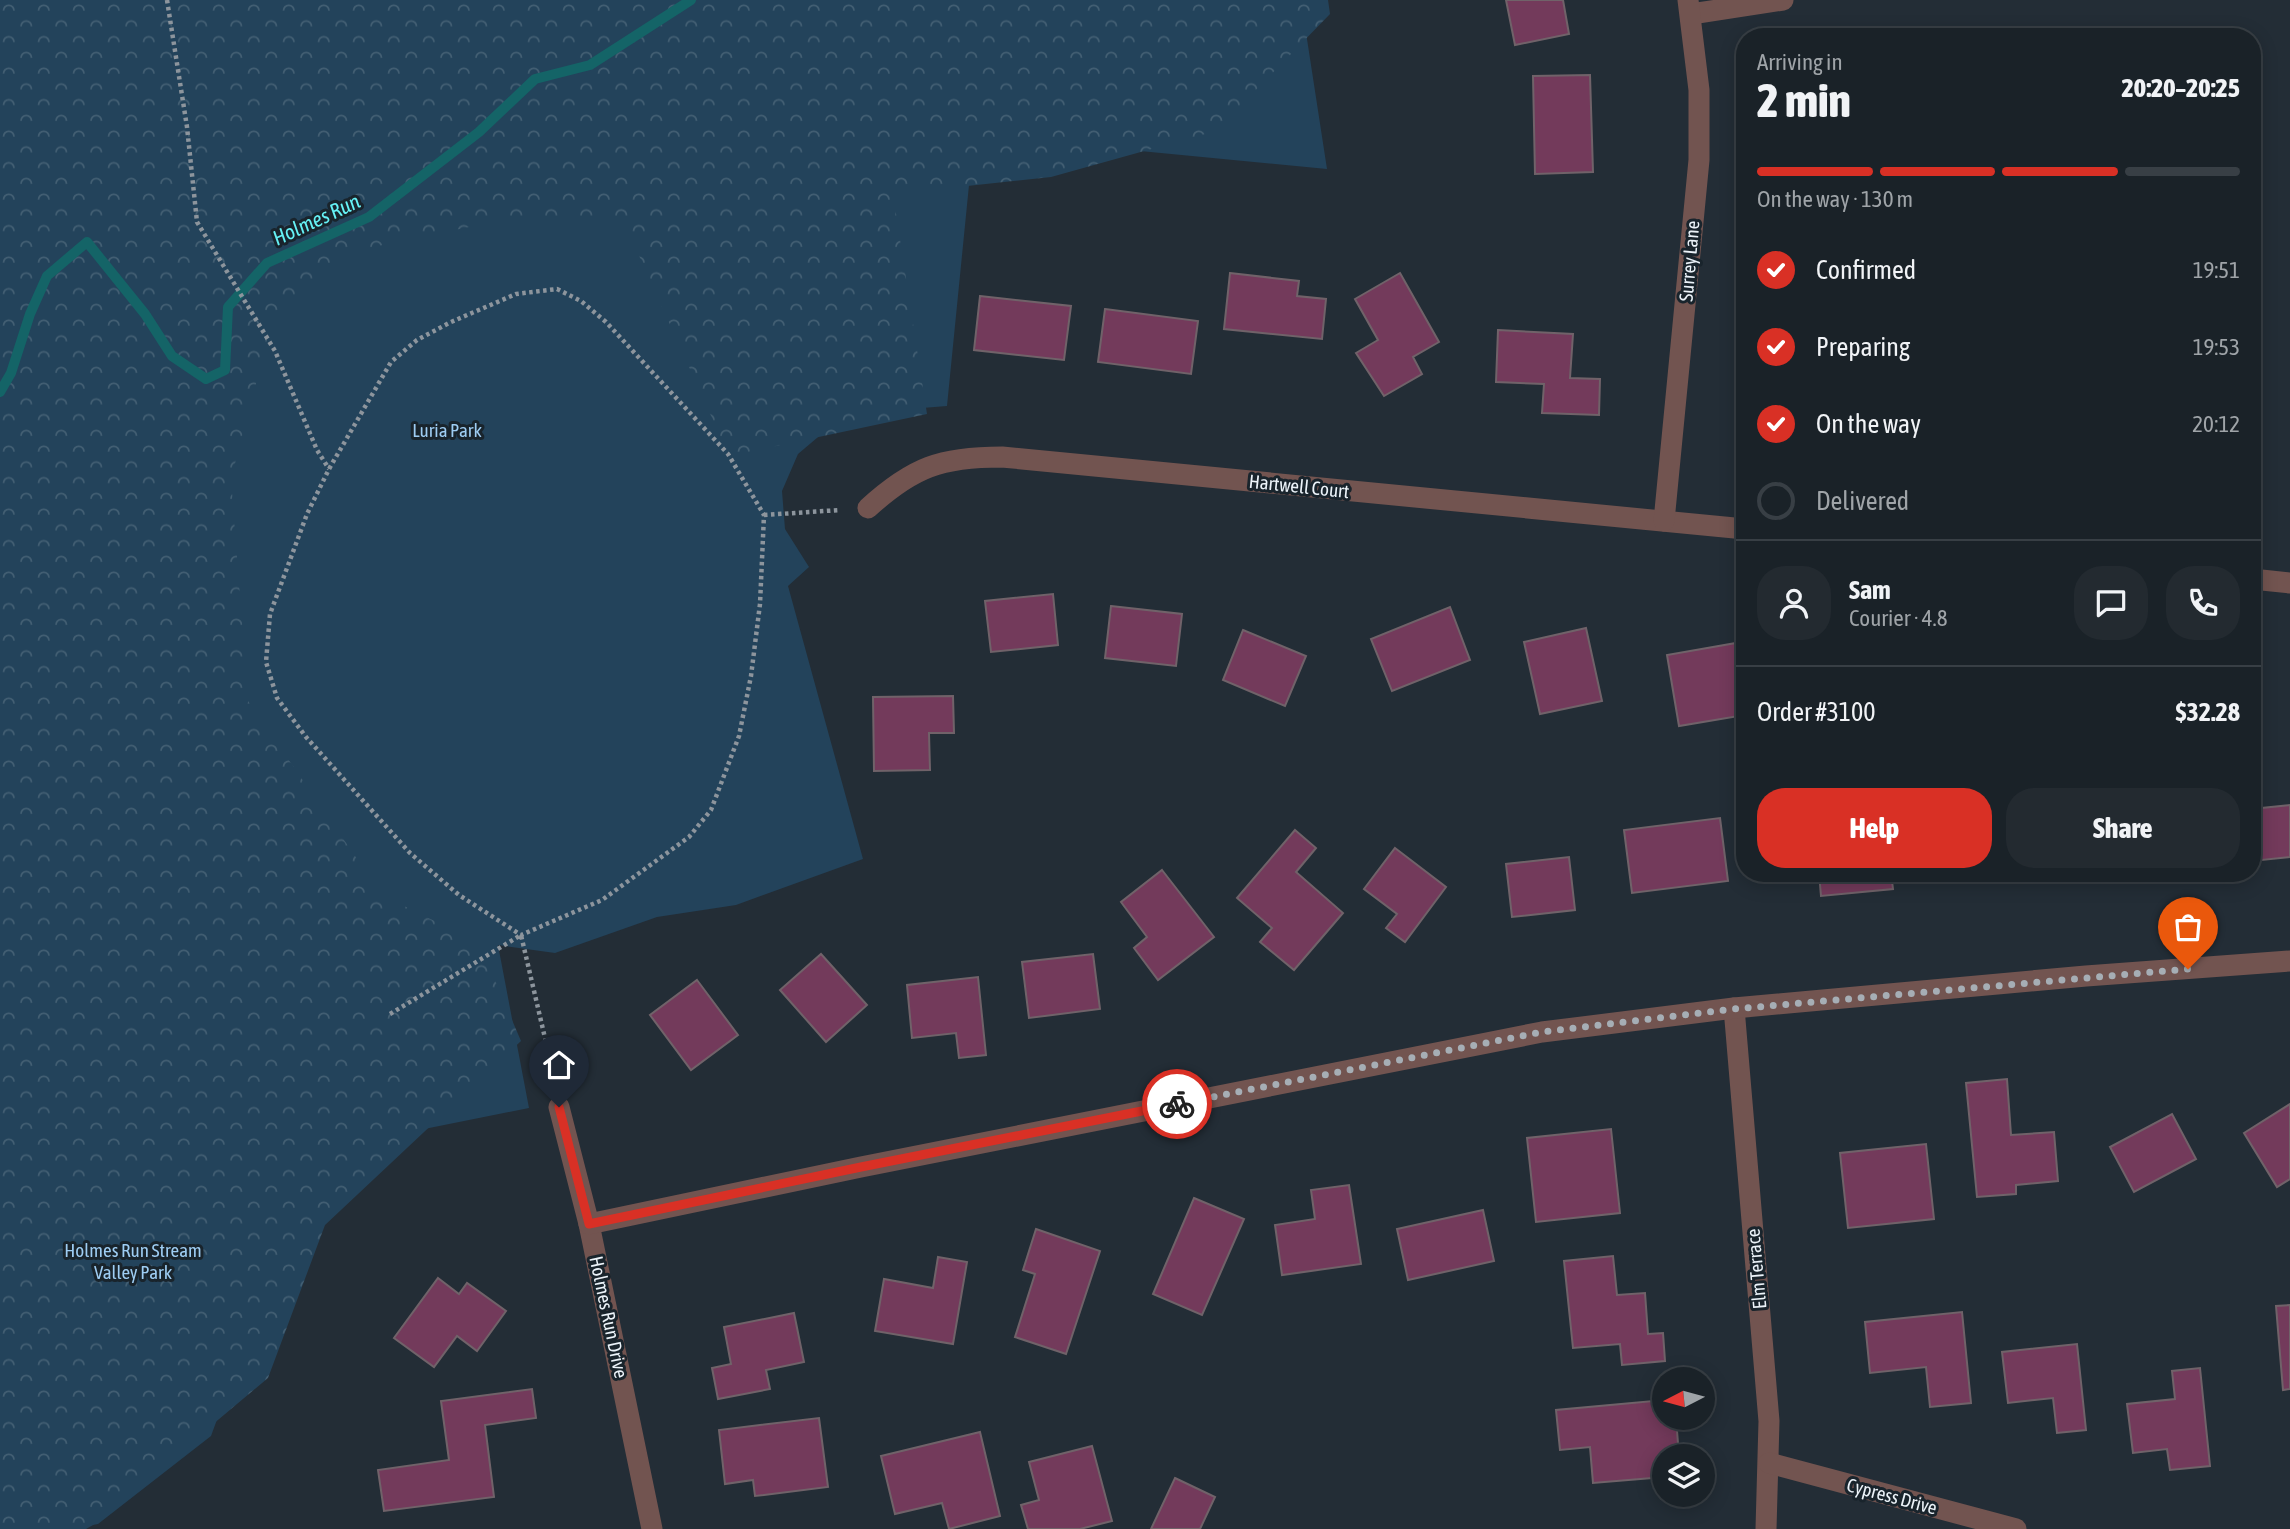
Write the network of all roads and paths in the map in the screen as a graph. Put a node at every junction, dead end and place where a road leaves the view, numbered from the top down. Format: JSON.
{"nodes":[{"id":1,"x":167,"y":0,"type":"edge"},
{"id":2,"x":1783,"y":0,"type":"edge"},
{"id":3,"x":1690,"y":7,"type":"edge"},
{"id":4,"x":329,"y":469,"type":"junction"},
{"id":5,"x":868,"y":508,"type":"joint"},
{"id":6,"x":764,"y":515,"type":"junction"},
{"id":7,"x":1664,"y":522,"type":"junction"},
{"id":8,"x":1736,"y":529,"type":"edge"},
{"id":9,"x":2261,"y":580,"type":"edge"},
{"id":10,"x":2290,"y":583,"type":"edge"},
{"id":11,"x":521,"y":935,"type":"junction"},
{"id":12,"x":2290,"y":961,"type":"edge"},
{"id":13,"x":1734,"y":1009,"type":"junction"},
{"id":14,"x":390,"y":1014,"type":"dead end"},
{"id":15,"x":559,"y":1107,"type":"joint"},
{"id":16,"x":589,"y":1224,"type":"junction"},
{"id":17,"x":1769,"y":1464,"type":"junction"},
{"id":18,"x":652,"y":1529,"type":"edge"},
{"id":19,"x":1766,"y":1529,"type":"edge"},
{"id":20,"x":2016,"y":1529,"type":"edge"}],
"edges":[{"from":1,"to":4,"type":"path"},
{"from":2,"to":3,"type":"street"},
{"from":3,"to":7,"type":"street","name":"Surrey Lane"},
{"from":4,"to":6,"type":"path"},
{"from":4,"to":11,"type":"path"},
{"from":5,"to":6,"type":"path"},
{"from":5,"to":7,"type":"street","name":"Hartwell Court"},
{"from":6,"to":11,"type":"path"},
{"from":7,"to":8,"type":"street","name":"Hartwell Court"},
{"from":9,"to":10,"type":"street"},
{"from":11,"to":14,"type":"path"},
{"from":11,"to":15,"type":"path"},
{"from":12,"to":13,"type":"street"},
{"from":13,"to":16,"type":"street"},
{"from":13,"to":17,"type":"street","name":"Elm Terrace"},
{"from":15,"to":16,"type":"street","name":"Holmes Run Drive"},
{"from":16,"to":18,"type":"street","name":"Holmes Run Drive"},
{"from":17,"to":19,"type":"street","name":"Elm Terrace"},
{"from":17,"to":20,"type":"street","name":"Cypress Drive"}]}
